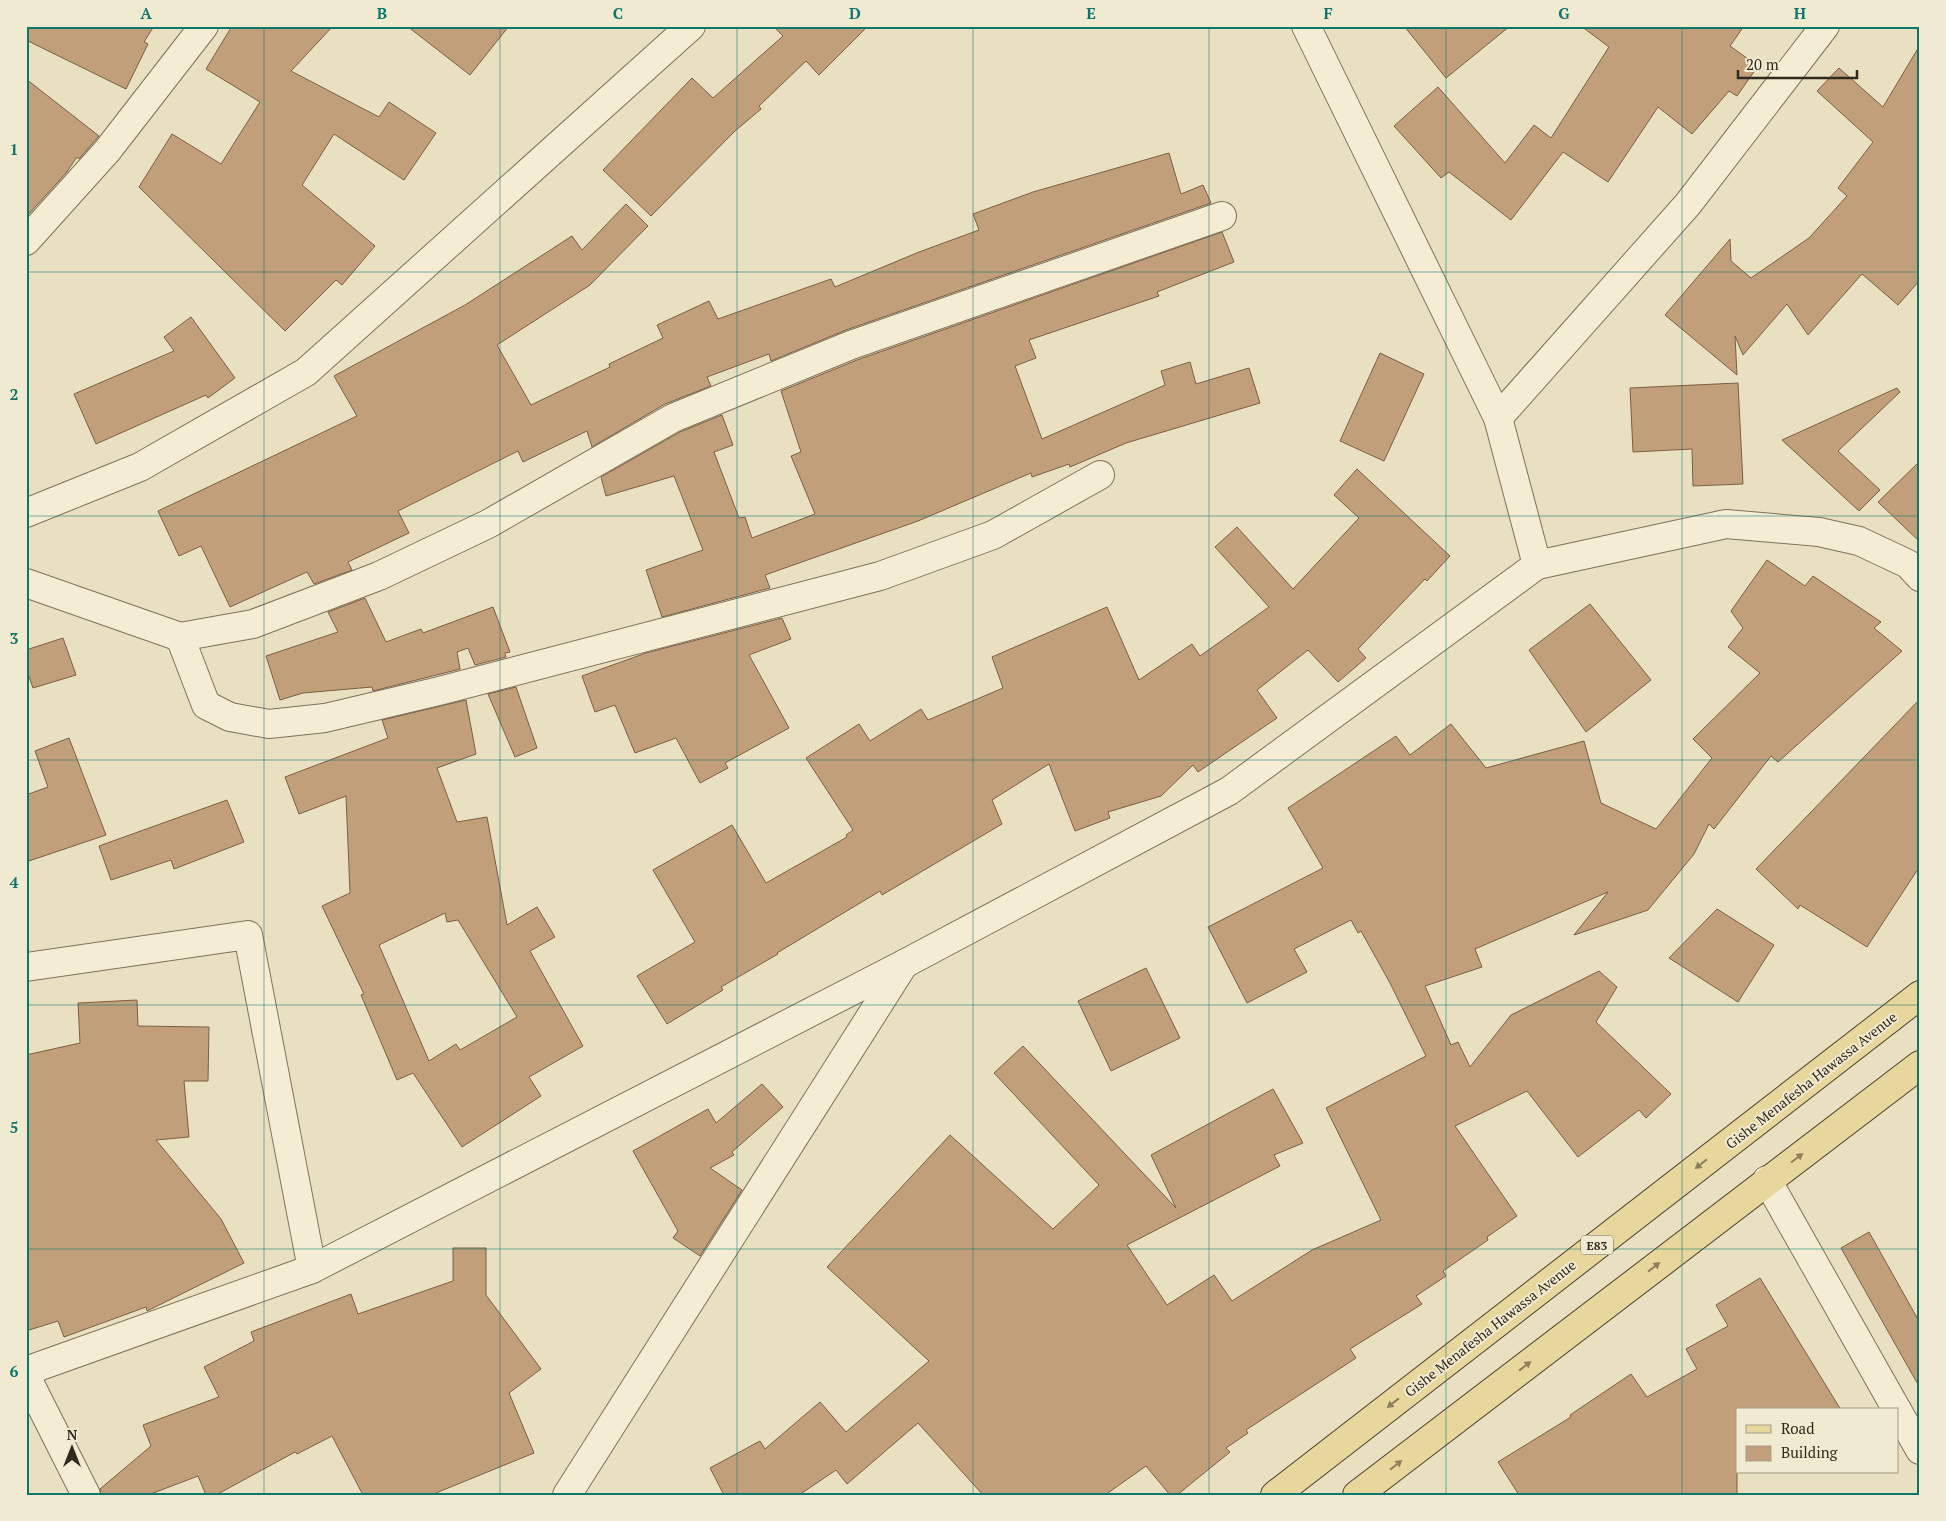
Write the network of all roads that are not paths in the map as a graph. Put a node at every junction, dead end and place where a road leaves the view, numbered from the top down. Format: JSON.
{"nodes":[{"id":1,"x":204,"y":26,"type":"edge"},
{"id":2,"x":691,"y":26,"type":"edge"},
{"id":3,"x":1306,"y":26,"type":"edge"},
{"id":4,"x":1825,"y":26,"type":"edge"},
{"id":5,"x":1222,"y":216,"type":"dead end"},
{"id":6,"x":26,"y":241,"type":"edge"},
{"id":7,"x":1498,"y":418,"type":"junction"},
{"id":8,"x":1100,"y":475,"type":"dead end"},
{"id":9,"x":26,"y":514,"type":"edge"},
{"id":10,"x":1537,"y":565,"type":"junction"},
{"id":11,"x":1920,"y":577,"type":"edge"},
{"id":12,"x":26,"y":583,"type":"edge"},
{"id":13,"x":180,"y":636,"type":"junction"},
{"id":14,"x":904,"y":964,"type":"junction"},
{"id":15,"x":26,"y":967,"type":"edge"},
{"id":16,"x":1920,"y":995,"type":"edge"},
{"id":17,"x":1920,"y":1065,"type":"edge"},
{"id":18,"x":1768,"y":1180,"type":"junction"},
{"id":19,"x":312,"y":1269,"type":"junction"},
{"id":20,"x":26,"y":1371,"type":"edge"},
{"id":21,"x":26,"y":1376,"type":"edge"},
{"id":22,"x":1896,"y":1408,"type":"edge"},
{"id":23,"x":1898,"y":1412,"type":"edge"},
{"id":24,"x":1920,"y":1450,"type":"edge"},
{"id":25,"x":86,"y":1495,"type":"edge"},
{"id":26,"x":567,"y":1495,"type":"edge"},
{"id":27,"x":1275,"y":1495,"type":"edge"},
{"id":28,"x":1358,"y":1495,"type":"edge"}],
"edges":[{"from":1,"to":6,"type":"street"},
{"from":2,"to":9,"type":"street"},
{"from":3,"to":7,"type":"street"},
{"from":4,"to":7,"type":"street"},
{"from":5,"to":13,"type":"street"},
{"from":7,"to":10,"type":"street"},
{"from":8,"to":13,"type":"street"},
{"from":10,"to":11,"type":"street"},
{"from":10,"to":14,"type":"street"},
{"from":12,"to":13,"type":"street"},
{"from":14,"to":19,"type":"street"},
{"from":14,"to":26,"type":"street"},
{"from":15,"to":19,"type":"street"},
{"from":16,"to":27,"type":"main road","name":"Gishe Menafesha Hawassa Avenue","number":"E83","one_way":true},
{"from":18,"to":17,"type":"main road","one_way":true},
{"from":18,"to":22,"type":"street"},
{"from":28,"to":18,"type":"main road","one_way":true},
{"from":19,"to":20,"type":"street"},
{"from":21,"to":25,"type":"street"},
{"from":23,"to":24,"type":"street"}]}
